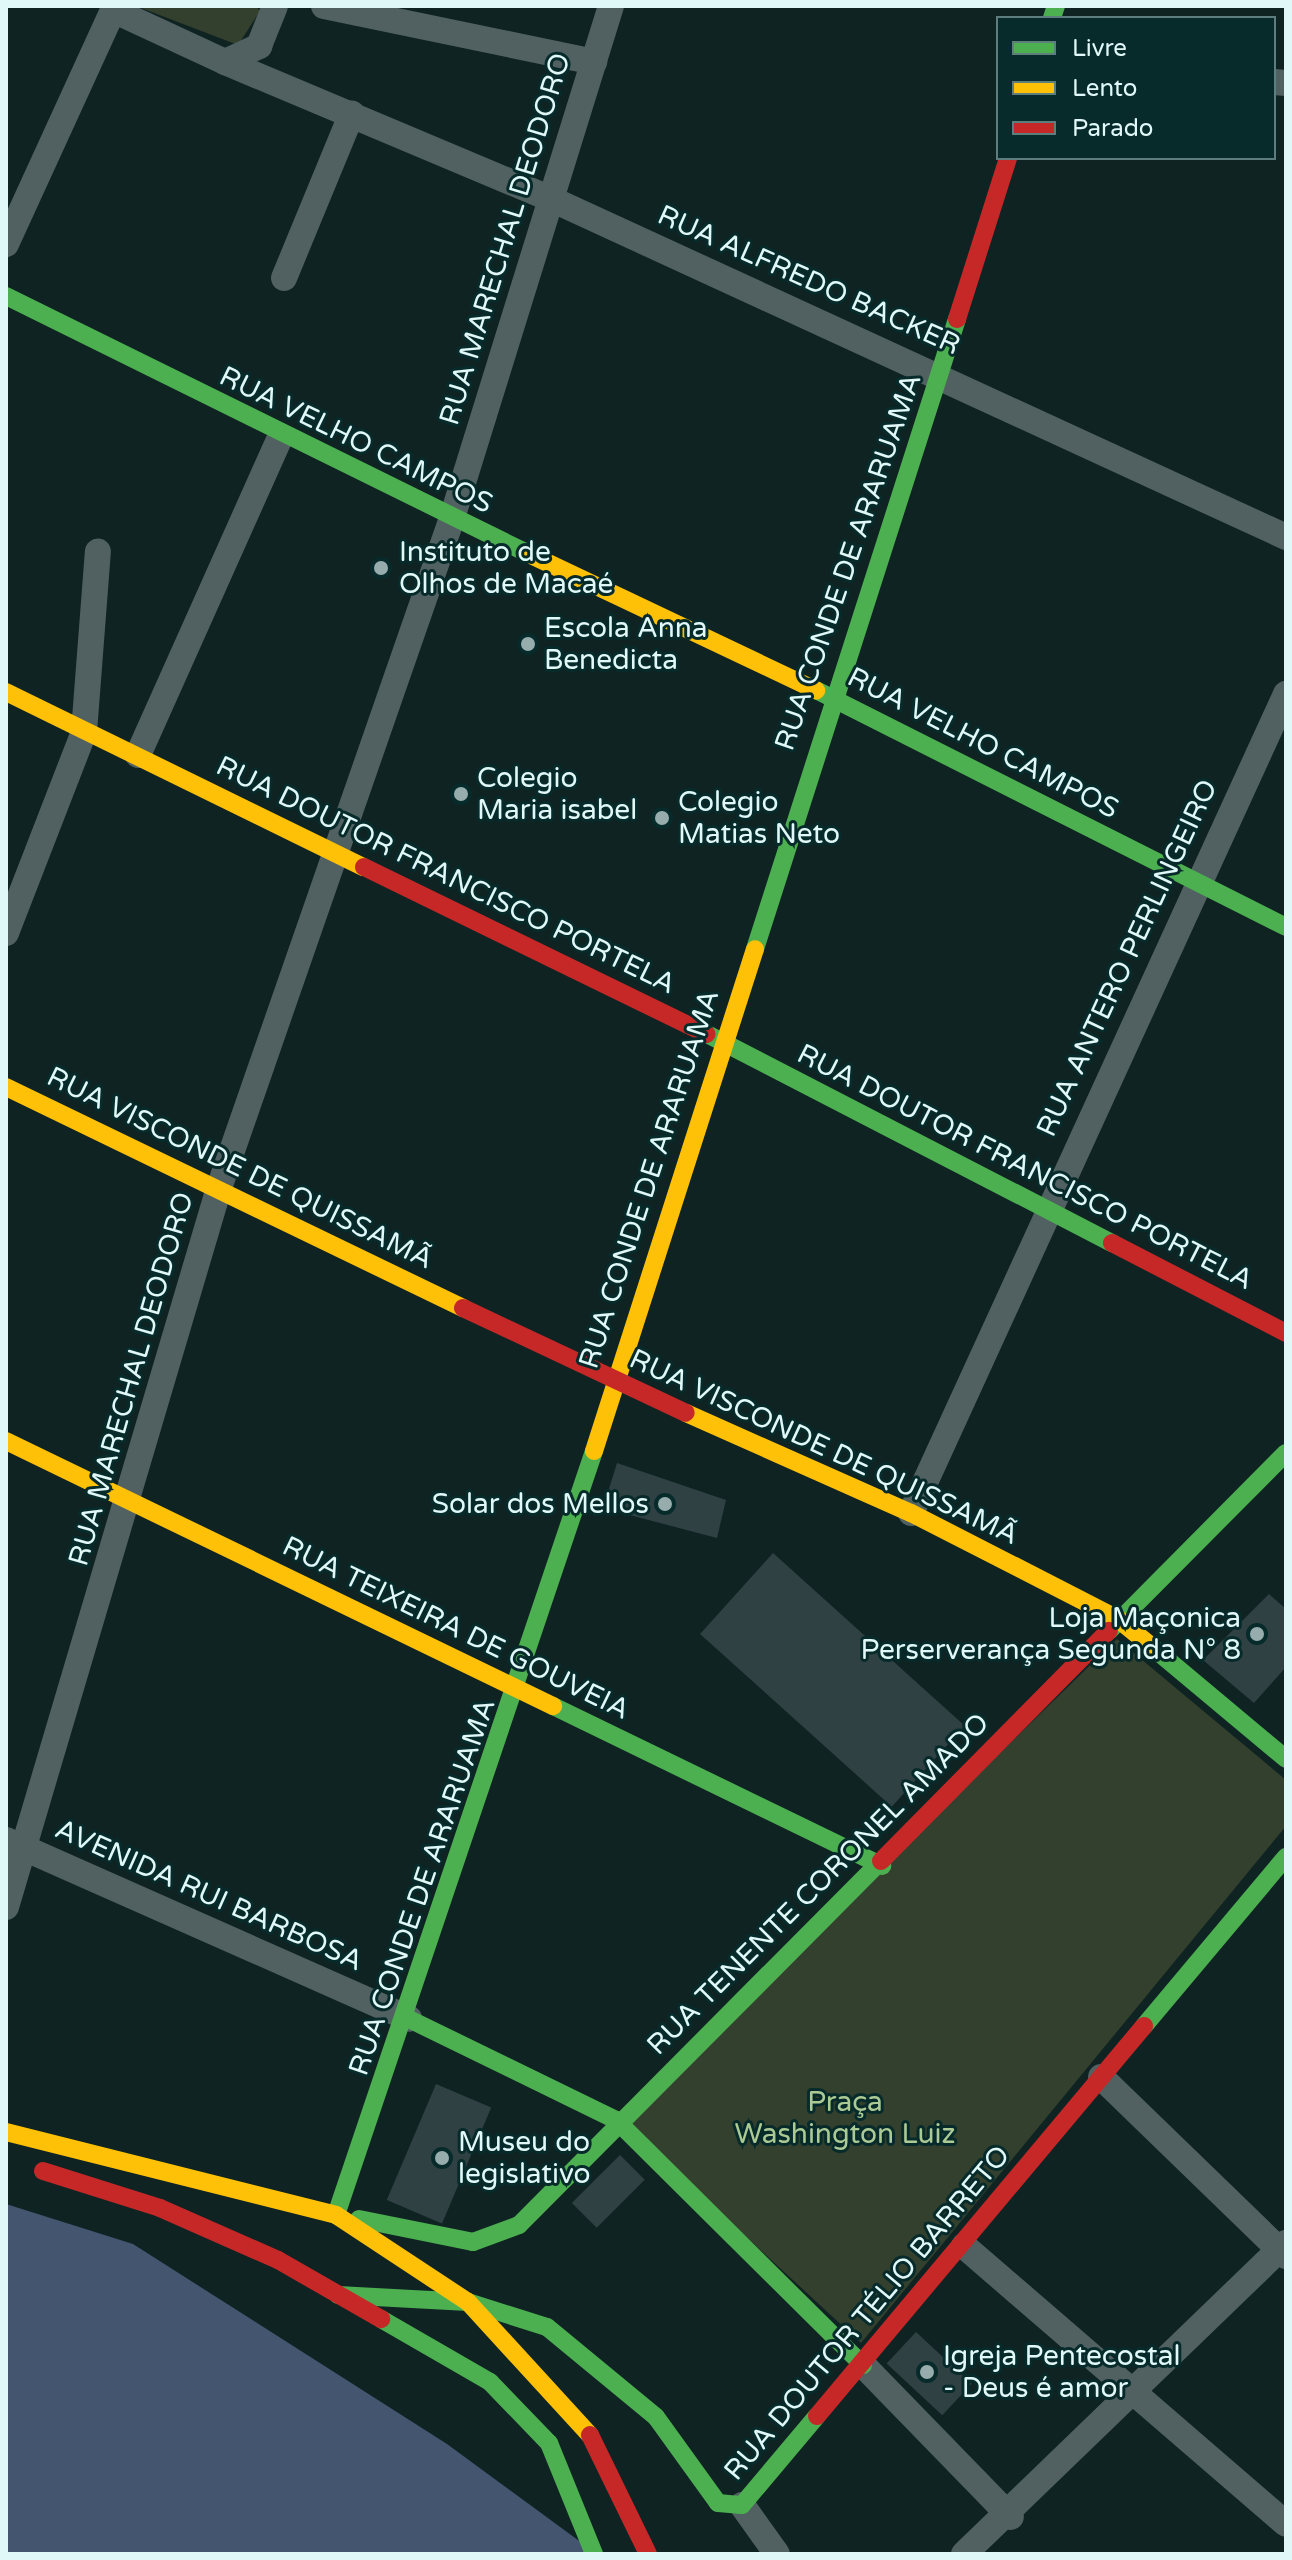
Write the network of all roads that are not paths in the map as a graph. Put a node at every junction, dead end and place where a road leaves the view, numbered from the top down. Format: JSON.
{"nodes":[{"id":1,"x":275,"y":6,"type":"edge"},
{"id":2,"x":324,"y":6,"type":"edge"},
{"id":3,"x":611,"y":6,"type":"edge"},
{"id":4,"x":114,"y":8,"type":"edge"},
{"id":5,"x":259,"y":46,"type":"junction"},
{"id":6,"x":225,"y":62,"type":"junction"},
{"id":7,"x":594,"y":62,"type":"junction"},
{"id":8,"x":302,"y":89,"type":"junction"},
{"id":9,"x":352,"y":113,"type":"junction"},
{"id":10,"x":1007,"y":160,"type":"edge"},
{"id":11,"x":549,"y":198,"type":"junction"},
{"id":12,"x":6,"y":244,"type":"edge"},
{"id":13,"x":284,"y":278,"type":"dead end"},
{"id":14,"x":6,"y":296,"type":"edge"},
{"id":15,"x":941,"y":374,"type":"junction"},
{"id":16,"x":280,"y":437,"type":"junction"},
{"id":17,"x":452,"y":518,"type":"junction"},
{"id":18,"x":1286,"y":537,"type":"edge"},
{"id":19,"x":98,"y":552,"type":"dead end"},
{"id":20,"x":6,"y":692,"type":"edge"},
{"id":21,"x":1286,"y":694,"type":"edge"},
{"id":22,"x":830,"y":696,"type":"junction"},
{"id":23,"x":84,"y":732,"type":"junction"},
{"id":24,"x":138,"y":755,"type":"junction"},
{"id":25,"x":335,"y":854,"type":"junction"},
{"id":26,"x":1194,"y":883,"type":"junction"},
{"id":27,"x":1286,"y":927,"type":"edge"},
{"id":28,"x":6,"y":933,"type":"edge"},
{"id":29,"x":723,"y":1042,"type":"junction"},
{"id":30,"x":6,"y":1087,"type":"edge"},
{"id":31,"x":219,"y":1188,"type":"junction"},
{"id":32,"x":1047,"y":1212,"type":"junction"},
{"id":33,"x":1286,"y":1333,"type":"edge"},
{"id":34,"x":613,"y":1380,"type":"junction"},
{"id":35,"x":6,"y":1441,"type":"edge"},
{"id":36,"x":1286,"y":1453,"type":"edge"},
{"id":37,"x":131,"y":1502,"type":"junction"},
{"id":38,"x":911,"y":1513,"type":"junction"},
{"id":39,"x":1118,"y":1619,"type":"junction"},
{"id":40,"x":518,"y":1689,"type":"junction"},
{"id":41,"x":1286,"y":1759,"type":"edge"},
{"id":42,"x":16,"y":1844,"type":"edge"},
{"id":43,"x":1286,"y":1857,"type":"edge"},
{"id":44,"x":882,"y":1866,"type":"junction"},
{"id":45,"x":6,"y":1907,"type":"edge"},
{"id":46,"x":409,"y":2019,"type":"junction"},
{"id":47,"x":1101,"y":2077,"type":"junction"},
{"id":48,"x":616,"y":2120,"type":"junction"},
{"id":49,"x":6,"y":2132,"type":"edge"},
{"id":50,"x":20,"y":2165,"type":"dead end"},
{"id":51,"x":297,"y":2205,"type":"junction"},
{"id":52,"x":339,"y":2216,"type":"junction"},
{"id":53,"x":964,"y":2246,"type":"junction"},
{"id":54,"x":1284,"y":2249,"type":"edge"},
{"id":55,"x":278,"y":2260,"type":"junction"},
{"id":56,"x":338,"y":2295,"type":"junction"},
{"id":57,"x":468,"y":2302,"type":"junction"},
{"id":58,"x":863,"y":2365,"type":"junction"},
{"id":59,"x":1133,"y":2393,"type":"junction"},
{"id":60,"x":742,"y":2505,"type":"junction"},
{"id":61,"x":1011,"y":2517,"type":"junction"},
{"id":62,"x":1286,"y":2524,"type":"edge"},
{"id":63,"x":594,"y":2554,"type":"edge"},
{"id":64,"x":648,"y":2554,"type":"edge"},
{"id":65,"x":777,"y":2554,"type":"edge"},
{"id":66,"x":964,"y":2554,"type":"edge"}],
"edges":[{"from":1,"to":5,"type":"street"},
{"from":2,"to":7,"type":"street"},
{"from":3,"to":7,"type":"street","name":"RUA MARECHAL DEODORO"},
{"from":4,"to":6,"type":"street","name":"RUA ALFREDO BACKER"},
{"from":4,"to":12,"type":"street"},
{"from":5,"to":6,"type":"street"},
{"from":5,"to":8,"type":"street","name":"RUA ALFREDO BACKER"},
{"from":6,"to":8,"type":"street","name":"RUA ALFREDO BACKER"},
{"from":7,"to":11,"type":"street","name":"RUA MARECHAL DEODORO"},
{"from":8,"to":9,"type":"street","name":"RUA ALFREDO BACKER"},
{"from":9,"to":11,"type":"street","name":"RUA ALFREDO BACKER"},
{"from":9,"to":13,"type":"street"},
{"from":10,"to":15,"type":"main road","name":"RUA CONDE DE ARARUAMA"},
{"from":11,"to":15,"type":"street","name":"RUA ALFREDO BACKER"},
{"from":11,"to":17,"type":"street","name":"RUA MARECHAL DEODORO"},
{"from":14,"to":16,"type":"main road","name":"RUA VELHO CAMPOS"},
{"from":15,"to":18,"type":"street","name":"RUA ALFREDO BACKER"},
{"from":15,"to":22,"type":"main road","name":"RUA CONDE DE ARARUAMA"},
{"from":16,"to":17,"type":"main road","name":"RUA VELHO CAMPOS"},
{"from":16,"to":24,"type":"street"},
{"from":17,"to":22,"type":"main road","name":"RUA VELHO CAMPOS"},
{"from":17,"to":25,"type":"street","name":"RUA MARECHAL DEODORO"},
{"from":19,"to":23,"type":"street"},
{"from":20,"to":23,"type":"main road","name":"RUA DOUTOR FRANCISCO PORTELA"},
{"from":21,"to":26,"type":"street","name":"RUA ANTERO PERLINGEIRO"},
{"from":22,"to":26,"type":"main road","name":"RUA VELHO CAMPOS"},
{"from":22,"to":29,"type":"main road","name":"RUA CONDE DE ARARUAMA"},
{"from":23,"to":24,"type":"main road","name":"RUA DOUTOR FRANCISCO PORTELA"},
{"from":23,"to":28,"type":"street"},
{"from":24,"to":25,"type":"main road","name":"RUA DOUTOR FRANCISCO PORTELA"},
{"from":25,"to":29,"type":"main road","name":"RUA DOUTOR FRANCISCO PORTELA"},
{"from":25,"to":31,"type":"street","name":"RUA MARECHAL DEODORO"},
{"from":26,"to":27,"type":"main road","name":"RUA VELHO CAMPOS"},
{"from":26,"to":32,"type":"street","name":"RUA ANTERO PERLINGEIRO"},
{"from":29,"to":32,"type":"main road","name":"RUA DOUTOR FRANCISCO PORTELA"},
{"from":29,"to":34,"type":"main road","name":"RUA CONDE DE ARARUAMA"},
{"from":30,"to":31,"type":"main road","name":"RUA VISCONDE DE QUISSAMÃ"},
{"from":31,"to":34,"type":"main road","name":"RUA VISCONDE DE QUISSAMÃ"},
{"from":31,"to":37,"type":"street","name":"RUA MARECHAL DEODORO"},
{"from":32,"to":33,"type":"main road","name":"RUA DOUTOR FRANCISCO PORTELA"},
{"from":32,"to":38,"type":"street","name":"RUA ANTERO PERLINGEIRO"},
{"from":34,"to":38,"type":"main road","name":"RUA VISCONDE DE QUISSAMÃ"},
{"from":34,"to":40,"type":"main road","name":"RUA CONDE DE ARARUAMA"},
{"from":35,"to":37,"type":"main road","name":"RUA TEIXEIRA DE GOUVEIA"},
{"from":36,"to":39,"type":"main road","name":"RUA TENENTE CORONEL AMADO"},
{"from":37,"to":40,"type":"main road","name":"RUA TEIXEIRA DE GOUVEIA"},
{"from":37,"to":42,"type":"street","name":"RUA MARECHAL DEODORO"},
{"from":38,"to":39,"type":"main road","name":"RUA VISCONDE DE QUISSAMÃ"},
{"from":39,"to":41,"type":"main road","name":"RUA VISCONDE DE QUISSAMÃ"},
{"from":39,"to":44,"type":"main road","name":"RUA TENENTE CORONEL AMADO"},
{"from":40,"to":44,"type":"main road","name":"RUA TEIXEIRA DE GOUVEIA"},
{"from":40,"to":46,"type":"main road","name":"RUA CONDE DE ARARUAMA"},
{"from":42,"to":45,"type":"street","name":"RUA MARECHAL DEODORO"},
{"from":42,"to":46,"type":"street","name":"AVENIDA RUI BARBOSA"},
{"from":43,"to":47,"type":"main road","name":"RUA DOUTOR TÉLIO BARRETO"},
{"from":44,"to":48,"type":"main road","name":"RUA TENENTE CORONEL AMADO"},
{"from":46,"to":48,"type":"main road","name":"AVENIDA RUI BARBOSA"},
{"from":46,"to":52,"type":"main road","name":"RUA CONDE DE ARARUAMA"},
{"from":47,"to":53,"type":"main road","name":"RUA DOUTOR TÉLIO BARRETO"},
{"from":47,"to":54,"type":"street"},
{"from":48,"to":52,"type":"main road","name":"RUA TENENTE CORONEL AMADO"},
{"from":48,"to":58,"type":"main road","name":"AVENIDA RUI BARBOSA"},
{"from":49,"to":51,"type":"main road","name":"RUA TENENTE CORONEL AMADO"},
{"from":50,"to":55,"type":"main road"},
{"from":51,"to":52,"type":"main road","name":"RUA TENENTE CORONEL AMADO"},
{"from":51,"to":55,"type":"main road"},
{"from":52,"to":57,"type":"main road"},
{"from":53,"to":58,"type":"main road","name":"RUA DOUTOR TÉLIO BARRETO"},
{"from":53,"to":59,"type":"street"},
{"from":54,"to":59,"type":"street"},
{"from":55,"to":56,"type":"main road"},
{"from":56,"to":57,"type":"main road","name":"RUA DOUTOR TÉLIO BARRETO"},
{"from":56,"to":63,"type":"main road"},
{"from":57,"to":60,"type":"main road","name":"RUA DOUTOR TÉLIO BARRETO"},
{"from":57,"to":64,"type":"main road"},
{"from":58,"to":60,"type":"main road","name":"RUA DOUTOR TÉLIO BARRETO"},
{"from":58,"to":61,"type":"street","name":"AVENIDA RUI BARBOSA"},
{"from":59,"to":61,"type":"street"},
{"from":59,"to":62,"type":"street"},
{"from":60,"to":65,"type":"street"},
{"from":61,"to":66,"type":"street"}]}
